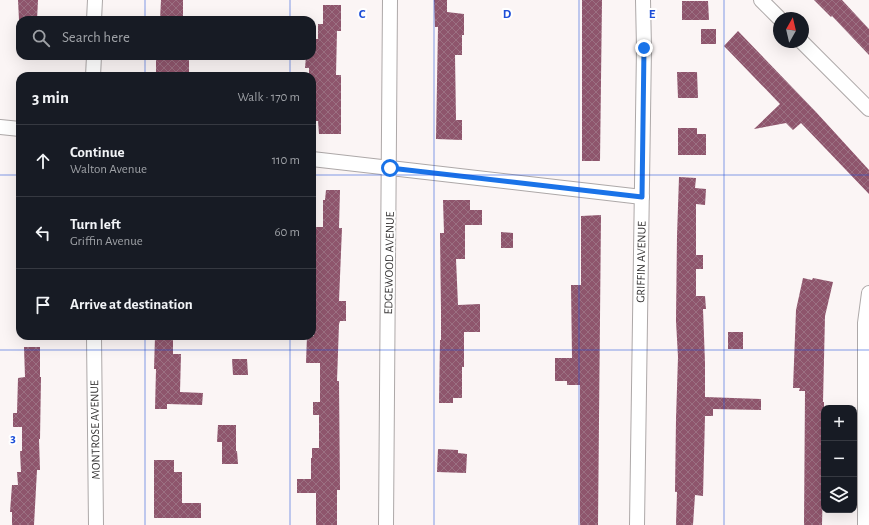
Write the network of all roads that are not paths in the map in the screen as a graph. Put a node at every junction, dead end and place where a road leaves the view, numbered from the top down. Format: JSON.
{"nodes":[{"id":1,"x":95,"y":0,"type":"edge"},
{"id":2,"x":390,"y":0,"type":"edge"},
{"id":3,"x":643,"y":0,"type":"edge"},
{"id":4,"x":761,"y":0,"type":"edge"},
{"id":5,"x":773,"y":12,"type":"edge"},
{"id":6,"x":94,"y":16,"type":"edge"},
{"id":7,"x":808,"y":48,"type":"edge"},
{"id":8,"x":94,"y":60,"type":"edge"},
{"id":9,"x":93,"y":72,"type":"edge"},
{"id":10,"x":869,"y":109,"type":"edge"},
{"id":11,"x":0,"y":127,"type":"edge"},
{"id":12,"x":16,"y":129,"type":"edge"},
{"id":13,"x":316,"y":159,"type":"edge"},
{"id":14,"x":390,"y":168,"type":"junction"},
{"id":15,"x":642,"y":197,"type":"junction"},
{"id":16,"x":869,"y":293,"type":"edge"},
{"id":17,"x":94,"y":340,"type":"edge"},
{"id":18,"x":96,"y":525,"type":"edge"},
{"id":19,"x":386,"y":525,"type":"edge"},
{"id":20,"x":637,"y":525,"type":"edge"},
{"id":21,"x":865,"y":525,"type":"edge"}],
"edges":[{"from":1,"to":6,"type":"street"},
{"from":2,"to":14,"type":"street","name":"EDGEWOOD AVENUE"},
{"from":3,"to":15,"type":"street","name":"GRIFFIN AVENUE"},
{"from":4,"to":5,"type":"street"},
{"from":7,"to":10,"type":"street"},
{"from":8,"to":9,"type":"street"},
{"from":11,"to":12,"type":"street"},
{"from":13,"to":14,"type":"street"},
{"from":14,"to":15,"type":"street"},
{"from":14,"to":19,"type":"street","name":"EDGEWOOD AVENUE"},
{"from":15,"to":20,"type":"street","name":"GRIFFIN AVENUE"},
{"from":16,"to":21,"type":"street"},
{"from":17,"to":18,"type":"street","name":"MONTROSE AVENUE"}]}
